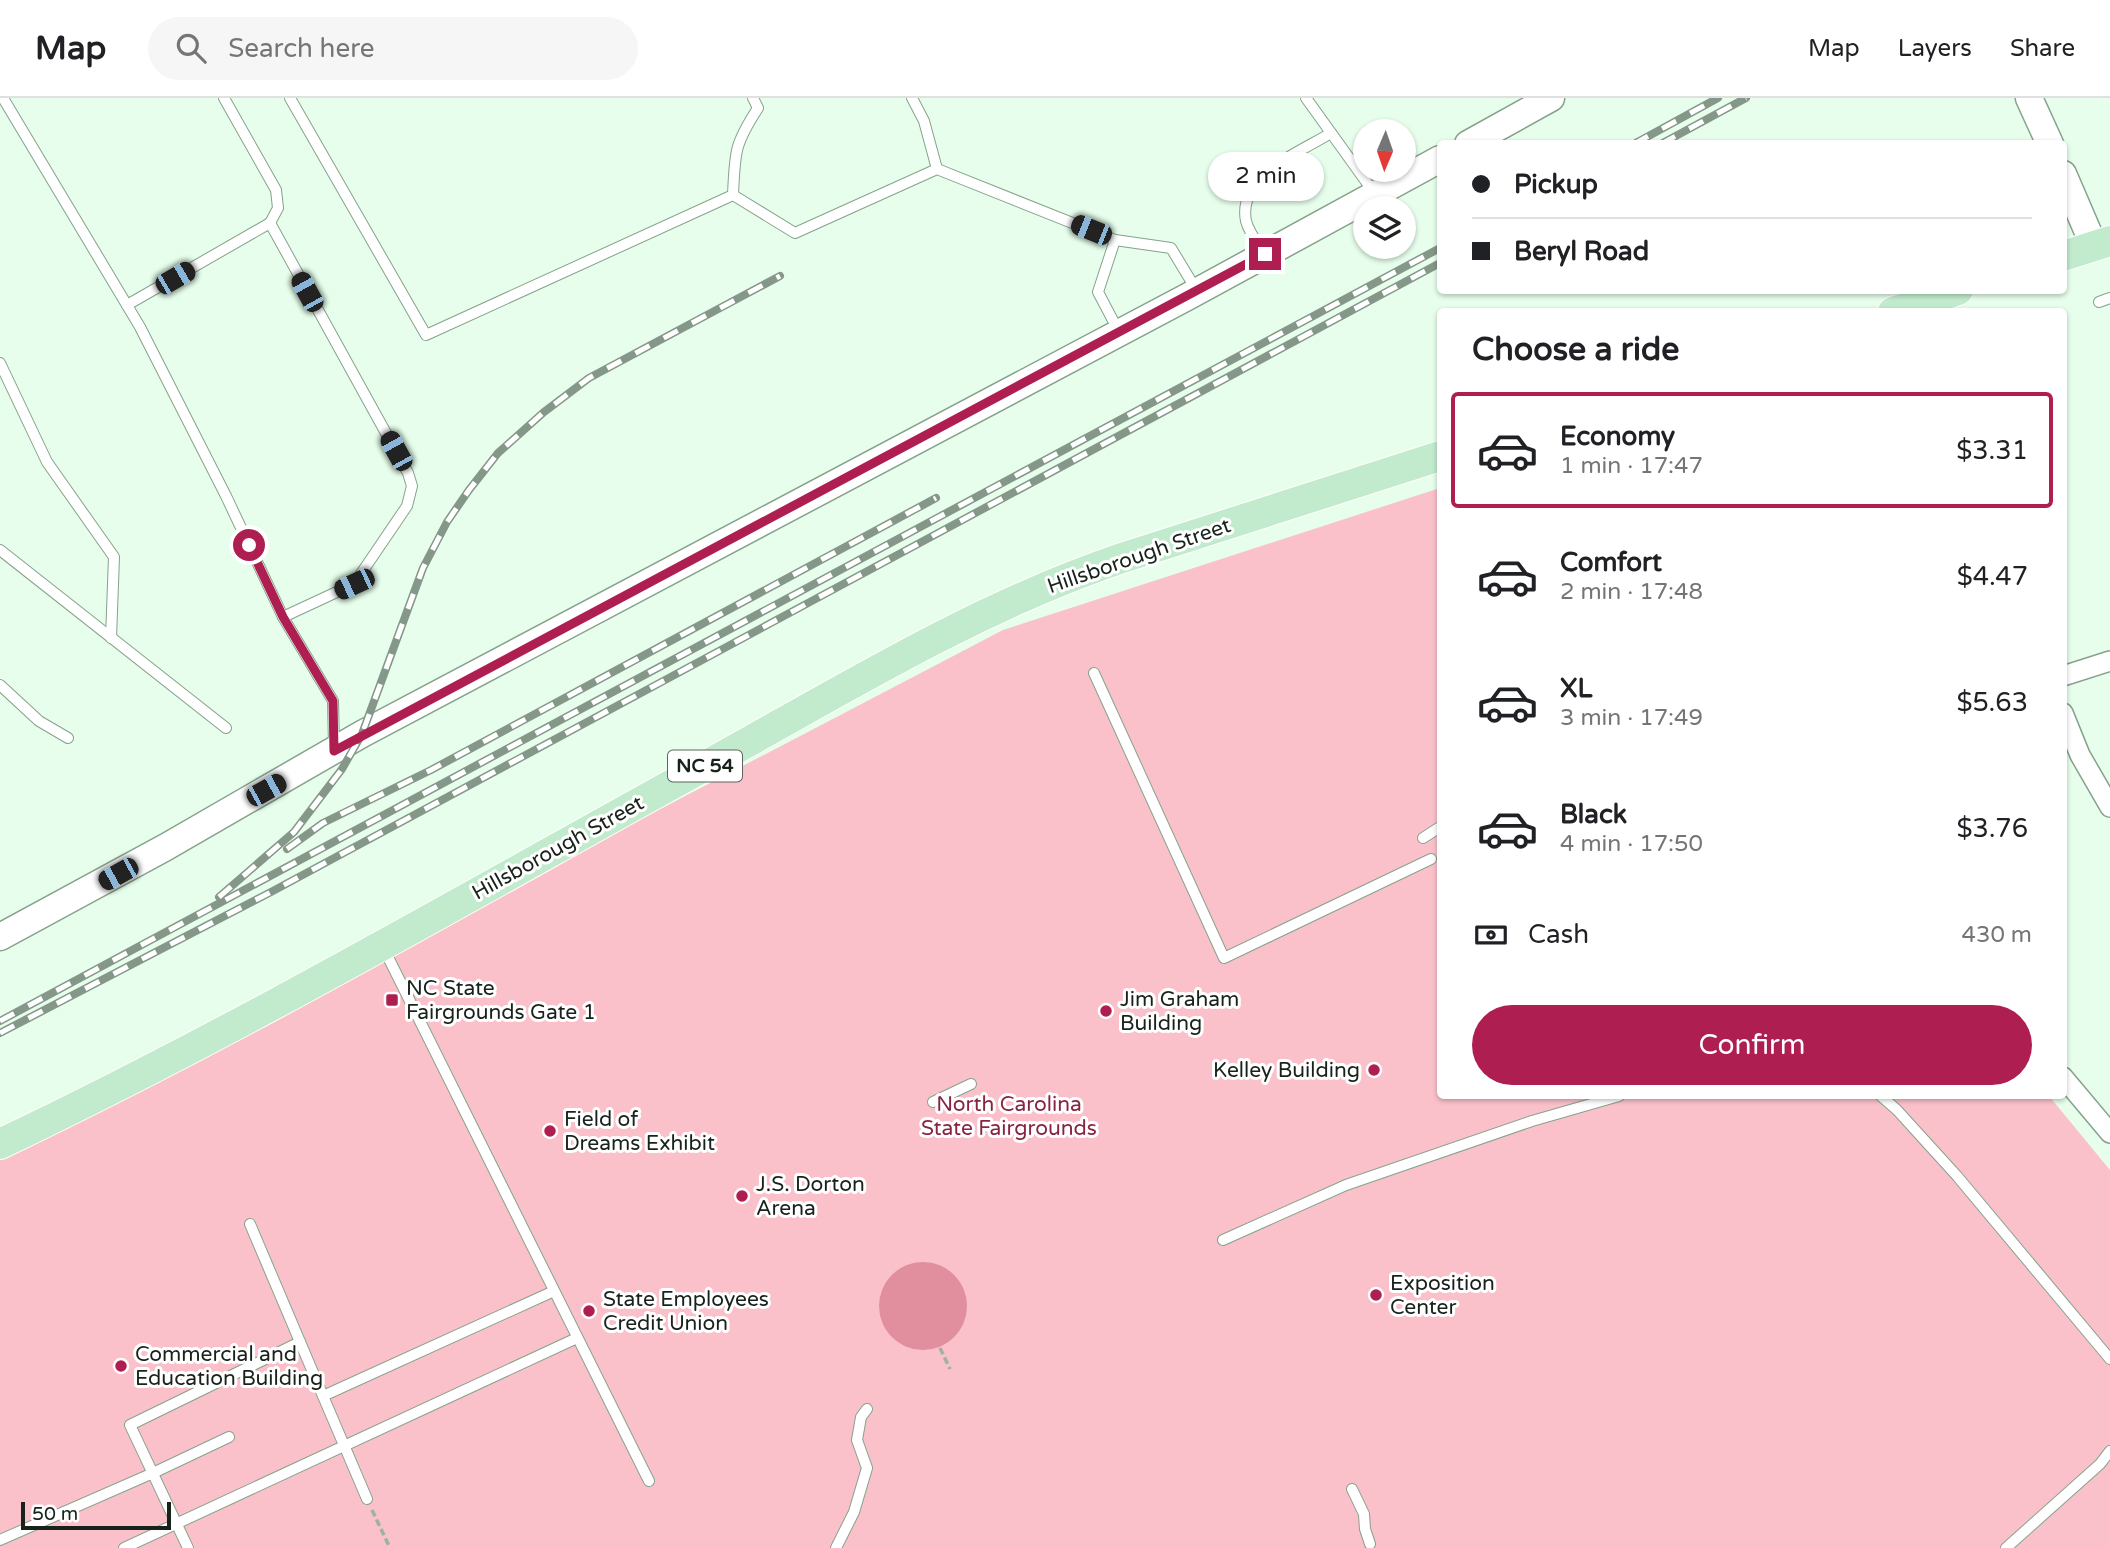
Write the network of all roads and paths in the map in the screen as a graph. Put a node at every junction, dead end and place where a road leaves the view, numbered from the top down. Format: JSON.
{"nodes":[{"id":1,"x":3,"y":98,"type":"edge"},
{"id":2,"x":225,"y":98,"type":"edge"},
{"id":3,"x":290,"y":98,"type":"edge"},
{"id":4,"x":753,"y":98,"type":"edge"},
{"id":5,"x":912,"y":98,"type":"edge"},
{"id":6,"x":1306,"y":98,"type":"edge"},
{"id":7,"x":1551,"y":98,"type":"edge"},
{"id":8,"x":2029,"y":98,"type":"edge"},
{"id":9,"x":1331,"y":133,"type":"junction"},
{"id":10,"x":1475,"y":140,"type":"edge"},
{"id":11,"x":2048,"y":140,"type":"edge"},
{"id":12,"x":1437,"y":161,"type":"edge"},
{"id":13,"x":937,"y":169,"type":"junction"},
{"id":14,"x":2067,"y":181,"type":"edge"},
{"id":15,"x":1375,"y":194,"type":"junction"},
{"id":16,"x":733,"y":195,"type":"junction"},
{"id":17,"x":270,"y":223,"type":"junction"},
{"id":18,"x":1115,"y":240,"type":"junction"},
{"id":19,"x":2102,"y":243,"type":"edge"},
{"id":20,"x":1265,"y":254,"type":"junction"},
{"id":21,"x":2067,"y":255,"type":"edge"},
{"id":22,"x":1197,"y":291,"type":"junction"},
{"id":23,"x":1945,"y":300,"type":"edge"},
{"id":24,"x":127,"y":305,"type":"junction"},
{"id":25,"x":1910,"y":308,"type":"edge"},
{"id":26,"x":1119,"y":332,"type":"junction"},
{"id":27,"x":0,"y":363,"type":"edge"},
{"id":28,"x":1437,"y":457,"type":"edge"},
{"id":29,"x":0,"y":550,"type":"edge"},
{"id":30,"x":283,"y":617,"type":"junction"},
{"id":31,"x":111,"y":638,"type":"junction"},
{"id":32,"x":2110,"y":661,"type":"edge"},
{"id":33,"x":1094,"y":673,"type":"dead end"},
{"id":34,"x":2067,"y":675,"type":"edge"},
{"id":35,"x":0,"y":685,"type":"edge"},
{"id":36,"x":2067,"y":723,"type":"edge"},
{"id":37,"x":226,"y":728,"type":"dead end"},
{"id":38,"x":68,"y":738,"type":"dead end"},
{"id":39,"x":334,"y":751,"type":"junction"},
{"id":40,"x":2110,"y":807,"type":"edge"},
{"id":41,"x":1437,"y":829,"type":"edge"},
{"id":42,"x":1423,"y":838,"type":"dead end"},
{"id":43,"x":1431,"y":859,"type":"dead end"},
{"id":44,"x":0,"y":937,"type":"edge"},
{"id":45,"x":383,"y":947,"type":"junction"},
{"id":46,"x":2067,"y":1082,"type":"edge"},
{"id":47,"x":971,"y":1084,"type":"dead end"},
{"id":48,"x":1609,"y":1099,"type":"edge"},
{"id":49,"x":1884,"y":1099,"type":"edge"},
{"id":50,"x":933,"y":1102,"type":"dead end"},
{"id":51,"x":2110,"y":1133,"type":"edge"},
{"id":52,"x":0,"y":1144,"type":"edge"},
{"id":53,"x":250,"y":1224,"type":"dead end"},
{"id":54,"x":1223,"y":1240,"type":"dead end"},
{"id":55,"x":554,"y":1290,"type":"junction"},
{"id":56,"x":577,"y":1338,"type":"junction"},
{"id":57,"x":300,"y":1342,"type":"junction"},
{"id":58,"x":940,"y":1348,"type":"dead end"},
{"id":59,"x":2110,"y":1359,"type":"edge"},
{"id":60,"x":950,"y":1369,"type":"dead end"},
{"id":61,"x":323,"y":1396,"type":"junction"},
{"id":62,"x":867,"y":1409,"type":"dead end"},
{"id":63,"x":229,"y":1437,"type":"dead end"},
{"id":64,"x":344,"y":1446,"type":"junction"},
{"id":65,"x":2110,"y":1451,"type":"edge"},
{"id":66,"x":153,"y":1473,"type":"junction"},
{"id":67,"x":649,"y":1481,"type":"dead end"},
{"id":68,"x":1352,"y":1489,"type":"dead end"},
{"id":69,"x":367,"y":1499,"type":"joint"},
{"id":70,"x":176,"y":1524,"type":"junction"},
{"id":71,"x":0,"y":1540,"type":"edge"},
{"id":72,"x":1370,"y":1544,"type":"dead end"},
{"id":73,"x":124,"y":1548,"type":"edge"},
{"id":74,"x":188,"y":1548,"type":"edge"},
{"id":75,"x":390,"y":1548,"type":"edge"},
{"id":76,"x":836,"y":1548,"type":"edge"},
{"id":77,"x":2006,"y":1548,"type":"edge"}],
"edges":[{"from":1,"to":24,"type":"lane"},
{"from":2,"to":17,"type":"lane"},
{"from":3,"to":16,"type":"lane"},
{"from":4,"to":16,"type":"lane"},
{"from":5,"to":13,"type":"lane"},
{"from":6,"to":9,"type":"lane"},
{"from":7,"to":10,"type":"street"},
{"from":8,"to":11,"type":"street"},
{"from":9,"to":15,"type":"lane"},
{"from":9,"to":20,"type":"lane"},
{"from":12,"to":15,"type":"street"},
{"from":13,"to":16,"type":"lane"},
{"from":13,"to":18,"type":"lane"},
{"from":14,"to":19,"type":"street"},
{"from":15,"to":20,"type":"street"},
{"from":17,"to":24,"type":"lane"},
{"from":17,"to":30,"type":"lane"},
{"from":18,"to":22,"type":"lane"},
{"from":18,"to":26,"type":"lane"},
{"from":19,"to":21,"type":"main road"},
{"from":20,"to":22,"type":"street"},
{"from":22,"to":26,"type":"street"},
{"from":23,"to":25,"type":"main road"},
{"from":24,"to":30,"type":"lane"},
{"from":26,"to":39,"type":"street"},
{"from":27,"to":31,"type":"lane"},
{"from":28,"to":45,"type":"main road","name":"Hillsborough Street","number":"NC 54"},
{"from":29,"to":31,"type":"lane"},
{"from":30,"to":39,"type":"lane"},
{"from":31,"to":37,"type":"lane"},
{"from":32,"to":34,"type":"street"},
{"from":33,"to":43,"type":"lane"},
{"from":35,"to":38,"type":"lane"},
{"from":36,"to":40,"type":"street"},
{"from":39,"to":44,"type":"street"},
{"from":41,"to":42,"type":"lane"},
{"from":45,"to":52,"type":"main road","name":"Hillsborough Street","number":"NC 54"},
{"from":45,"to":55,"type":"lane"},
{"from":46,"to":51,"type":"street"},
{"from":47,"to":50,"type":"lane"},
{"from":48,"to":54,"type":"lane"},
{"from":49,"to":59,"type":"lane"},
{"from":53,"to":57,"type":"lane"},
{"from":55,"to":56,"type":"lane"},
{"from":55,"to":61,"type":"lane"},
{"from":56,"to":64,"type":"lane"},
{"from":56,"to":67,"type":"lane"},
{"from":57,"to":61,"type":"lane"},
{"from":57,"to":66,"type":"lane"},
{"from":58,"to":60,"type":"path"},
{"from":61,"to":64,"type":"lane"},
{"from":62,"to":76,"type":"lane"},
{"from":63,"to":66,"type":"lane"},
{"from":64,"to":69,"type":"lane"},
{"from":64,"to":70,"type":"lane"},
{"from":65,"to":77,"type":"lane"},
{"from":66,"to":70,"type":"lane"},
{"from":66,"to":71,"type":"lane"},
{"from":68,"to":72,"type":"lane"},
{"from":69,"to":75,"type":"path"},
{"from":70,"to":73,"type":"lane"},
{"from":70,"to":74,"type":"lane"}]}
